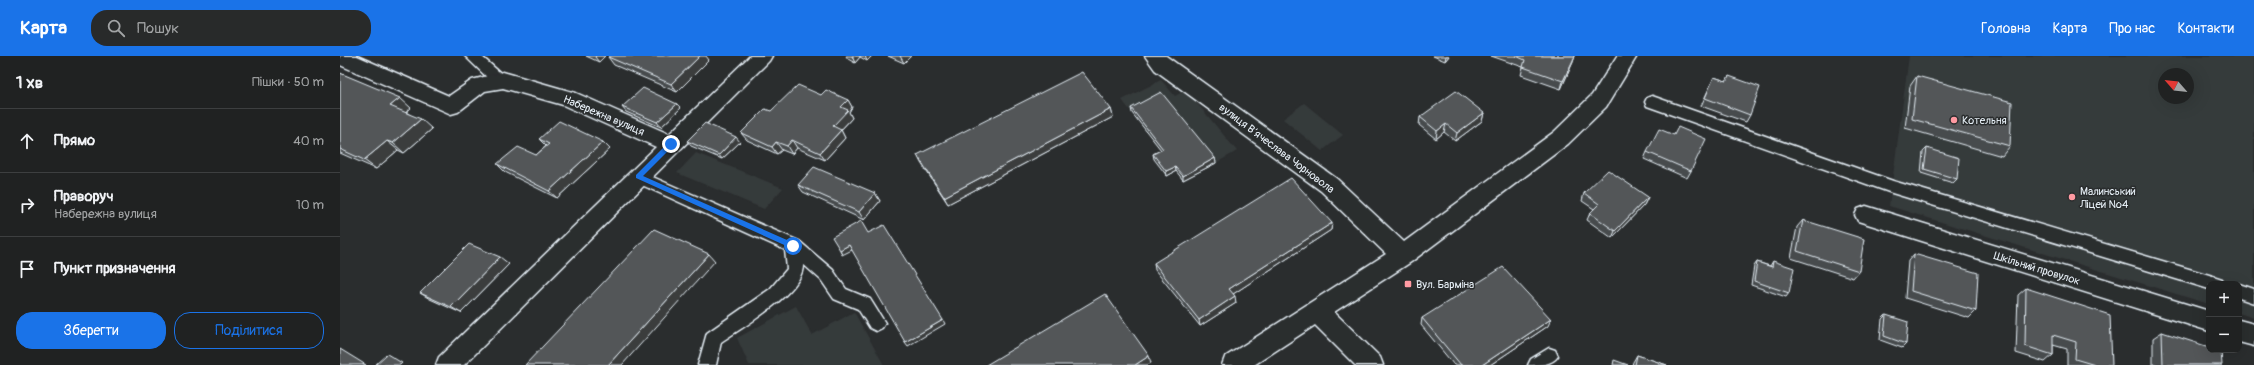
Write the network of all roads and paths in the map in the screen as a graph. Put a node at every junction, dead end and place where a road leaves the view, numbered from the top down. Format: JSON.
{"nodes":[{"id":1,"x":472,"y":56,"type":"edge"},
{"id":2,"x":762,"y":56,"type":"edge"},
{"id":3,"x":1627,"y":56,"type":"edge"},
{"id":4,"x":340,"y":58,"type":"edge"},
{"id":5,"x":1158,"y":60,"type":"edge"},
{"id":6,"x":500,"y":81,"type":"junction"},
{"id":7,"x":1652,"y":102,"type":"dead end"},
{"id":8,"x":671,"y":144,"type":"junction"},
{"id":9,"x":638,"y":176,"type":"junction"},
{"id":10,"x":1866,"y":215,"type":"dead end"},
{"id":11,"x":793,"y":246,"type":"junction"},
{"id":12,"x":1403,"y":255,"type":"junction"},
{"id":13,"x":2206,"y":281,"type":"edge"},
{"id":14,"x":2242,"y":292,"type":"edge"},
{"id":15,"x":2254,"y":296,"type":"edge"},
{"id":16,"x":1317,"y":311,"type":"junction"},
{"id":17,"x":2206,"y":320,"type":"edge"},
{"id":18,"x":876,"y":323,"type":"dead end"},
{"id":19,"x":2242,"y":332,"type":"edge"},
{"id":20,"x":2254,"y":335,"type":"edge"},
{"id":21,"x":448,"y":365,"type":"edge"},
{"id":22,"x":707,"y":365,"type":"edge"},
{"id":23,"x":1234,"y":365,"type":"edge"},
{"id":24,"x":1371,"y":365,"type":"edge"}],
"edges":[{"from":1,"to":6,"type":"lane"},
{"from":2,"to":8,"type":"street"},
{"from":3,"to":12,"type":"street"},
{"from":4,"to":6,"type":"street","name":"Набережна вулиця"},
{"from":5,"to":12,"type":"street","name":"вулиця Вʼячеслава Чорновола"},
{"from":6,"to":8,"type":"street","name":"Набережна вулиця"},
{"from":7,"to":13,"type":"lane"},
{"from":8,"to":9,"type":"street"},
{"from":9,"to":11,"type":"lane"},
{"from":9,"to":21,"type":"street"},
{"from":10,"to":17,"type":"street","name":"Шкільний провулок"},
{"from":11,"to":18,"type":"lane"},
{"from":11,"to":22,"type":"lane"},
{"from":12,"to":16,"type":"street"},
{"from":14,"to":15,"type":"lane"},
{"from":16,"to":23,"type":"street"},
{"from":16,"to":24,"type":"street"},
{"from":19,"to":20,"type":"street"}]}
